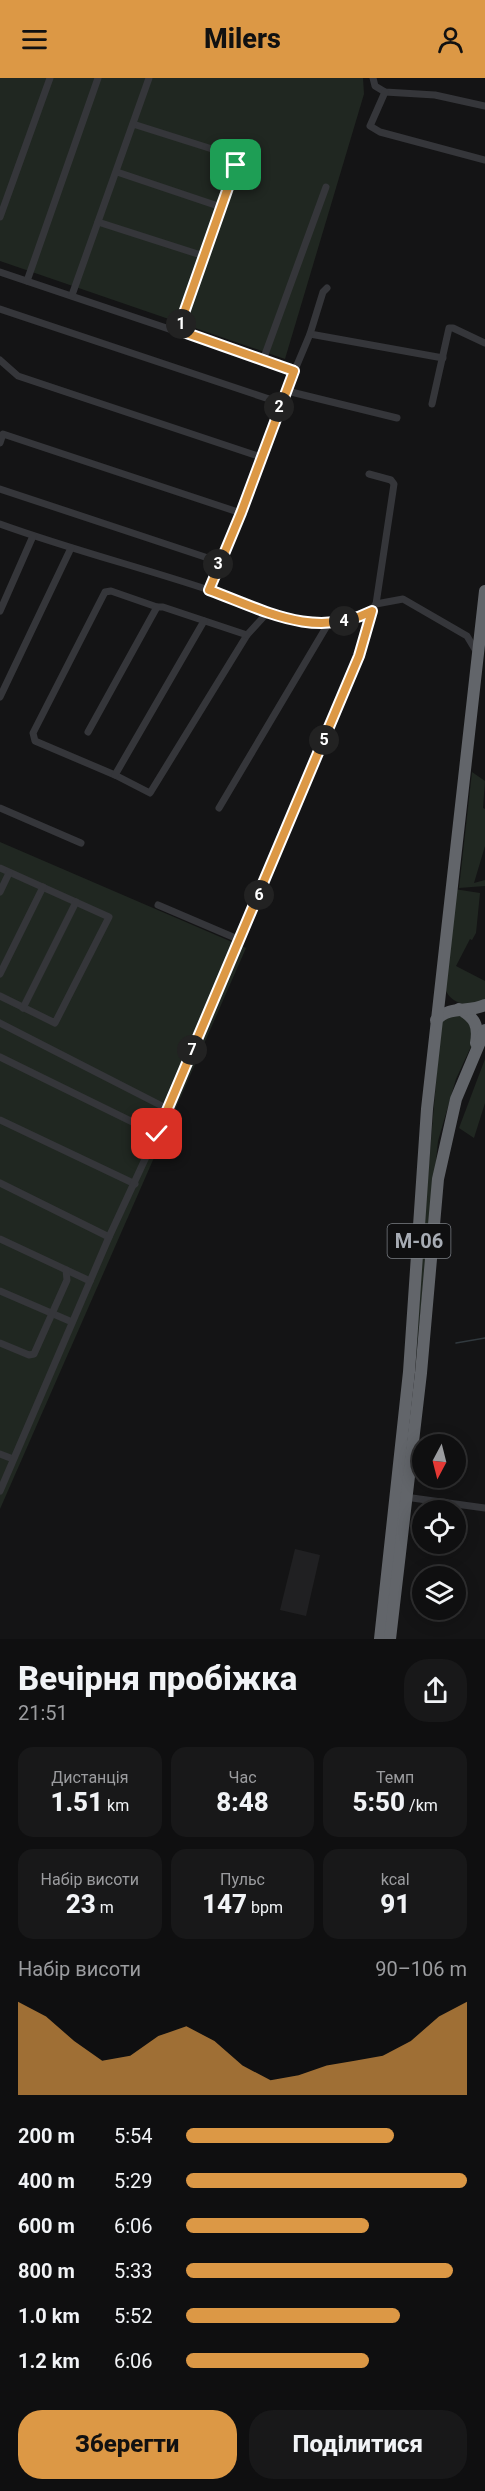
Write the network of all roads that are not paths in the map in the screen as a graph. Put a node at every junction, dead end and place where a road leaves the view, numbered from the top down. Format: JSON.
{"nodes":[{"id":1,"x":50,"y":78,"type":"edge"},
{"id":2,"x":98,"y":78,"type":"edge"},
{"id":3,"x":149,"y":78,"type":"edge"},
{"id":4,"x":374,"y":78,"type":"edge"},
{"id":5,"x":385,"y":92,"type":"junction"},
{"id":6,"x":485,"y":106,"type":"edge"},
{"id":7,"x":133,"y":124,"type":"junction"},
{"id":8,"x":485,"y":160,"type":"edge"},
{"id":9,"x":117,"y":172,"type":"junction"},
{"id":10,"x":326,"y":187,"type":"dead end"},
{"id":11,"x":221,"y":207,"type":"junction"},
{"id":12,"x":0,"y":218,"type":"edge"},
{"id":13,"x":98,"y":222,"type":"junction"},
{"id":14,"x":204,"y":256,"type":"junction"},
{"id":15,"x":0,"y":272,"type":"edge"},
{"id":16,"x":27,"y":281,"type":"junction"},
{"id":17,"x":327,"y":288,"type":"dead end"},
{"id":18,"x":72,"y":295,"type":"junction"},
{"id":19,"x":0,"y":309,"type":"edge"},
{"id":20,"x":178,"y":330,"type":"junction"},
{"id":21,"x":310,"y":334,"type":"junction"},
{"id":22,"x":485,"y":343,"type":"edge"},
{"id":23,"x":443,"y":358,"type":"junction"},
{"id":24,"x":0,"y":360,"type":"edge"},
{"id":25,"x":263,"y":360,"type":"junction"},
{"id":26,"x":294,"y":371,"type":"junction"},
{"id":27,"x":287,"y":391,"type":"junction"},
{"id":28,"x":280,"y":403,"type":"junction"},
{"id":29,"x":432,"y":404,"type":"dead end"},
{"id":30,"x":397,"y":417,"type":"dead end"},
{"id":31,"x":0,"y":443,"type":"edge"},
{"id":32,"x":261,"y":457,"type":"junction"},
{"id":33,"x":369,"y":474,"type":"dead end"},
{"id":34,"x":0,"y":489,"type":"edge"},
{"id":35,"x":241,"y":513,"type":"junction"},
{"id":36,"x":0,"y":524,"type":"edge"},
{"id":37,"x":33,"y":536,"type":"junction"},
{"id":38,"x":71,"y":548,"type":"junction"},
{"id":39,"x":219,"y":562,"type":"junction"},
{"id":40,"x":209,"y":590,"type":"junction"},
{"id":41,"x":485,"y":591,"type":"edge"},
{"id":42,"x":157,"y":607,"type":"junction"},
{"id":43,"x":374,"y":608,"type":"junction"},
{"id":44,"x":0,"y":611,"type":"edge"},
{"id":45,"x":268,"y":612,"type":"junction"},
{"id":46,"x":204,"y":621,"type":"junction"},
{"id":47,"x":328,"y":624,"type":"junction"},
{"id":48,"x":481,"y":626,"type":"junction"},
{"id":49,"x":247,"y":635,"type":"junction"},
{"id":50,"x":467,"y":636,"type":"junction"},
{"id":51,"x":477,"y":654,"type":"junction"},
{"id":52,"x":0,"y":697,"type":"edge"},
{"id":53,"x":88,"y":732,"type":"dead end"},
{"id":54,"x":115,"y":775,"type":"junction"},
{"id":55,"x":0,"y":808,"type":"edge"},
{"id":56,"x":219,"y":808,"type":"dead end"},
{"id":57,"x":81,"y":843,"type":"dead end"},
{"id":58,"x":0,"y":868,"type":"edge"},
{"id":59,"x":9,"y":873,"type":"junction"},
{"id":60,"x":43,"y":887,"type":"junction"},
{"id":61,"x":0,"y":892,"type":"edge"},
{"id":62,"x":76,"y":902,"type":"junction"},
{"id":63,"x":158,"y":905,"type":"dead end"},
{"id":64,"x":240,"y":940,"type":"junction"},
{"id":65,"x":0,"y":974,"type":"edge"},
{"id":66,"x":0,"y":996,"type":"edge"},
{"id":67,"x":485,"y":1005,"type":"edge"},
{"id":68,"x":24,"y":1008,"type":"junction"},
{"id":69,"x":459,"y":1009,"type":"junction"},
{"id":70,"x":436,"y":1020,"type":"junction"},
{"id":71,"x":0,"y":1023,"type":"edge"},
{"id":72,"x":485,"y":1030,"type":"edge"},
{"id":73,"x":474,"y":1056,"type":"junction"},
{"id":74,"x":0,"y":1057,"type":"edge"},
{"id":75,"x":166,"y":1108,"type":"junction"},
{"id":76,"x":0,"y":1120,"type":"edge"},
{"id":77,"x":157,"y":1134,"type":"junction"},
{"id":78,"x":0,"y":1183,"type":"edge"},
{"id":79,"x":135,"y":1184,"type":"junction"},
{"id":80,"x":109,"y":1237,"type":"junction"},
{"id":81,"x":0,"y":1239,"type":"edge"},
{"id":82,"x":66,"y":1270,"type":"junction"},
{"id":83,"x":90,"y":1281,"type":"junction"},
{"id":84,"x":0,"y":1291,"type":"edge"},
{"id":85,"x":52,"y":1313,"type":"junction"},
{"id":86,"x":72,"y":1322,"type":"junction"},
{"id":87,"x":0,"y":1343,"type":"edge"},
{"id":88,"x":0,"y":1454,"type":"edge"},
{"id":89,"x":13,"y":1460,"type":"junction"},
{"id":90,"x":404,"y":1463,"type":"junction"},
{"id":91,"x":0,"y":1491,"type":"edge"},
{"id":92,"x":405,"y":1497,"type":"junction"},
{"id":93,"x":485,"y":1509,"type":"edge"},
{"id":94,"x":380,"y":1639,"type":"edge"},
{"id":95,"x":390,"y":1639,"type":"edge"}],
"edges":[{"from":1,"to":12,"type":"street"},
{"from":2,"to":16,"type":"street"},
{"from":3,"to":7,"type":"street"},
{"from":4,"to":5,"type":"street"},
{"from":5,"to":6,"type":"street"},
{"from":5,"to":8,"type":"street"},
{"from":7,"to":9,"type":"street"},
{"from":7,"to":11,"type":"street"},
{"from":9,"to":11,"type":"street"},
{"from":9,"to":13,"type":"street"},
{"from":10,"to":25,"type":"street"},
{"from":11,"to":14,"type":"street"},
{"from":13,"to":14,"type":"street"},
{"from":13,"to":18,"type":"street"},
{"from":14,"to":20,"type":"street"},
{"from":15,"to":16,"type":"street"},
{"from":16,"to":18,"type":"street"},
{"from":17,"to":21,"type":"street"},
{"from":18,"to":20,"type":"street"},
{"from":19,"to":28,"type":"street"},
{"from":20,"to":25,"type":"street"},
{"from":21,"to":23,"type":"street"},
{"from":21,"to":26,"type":"street"},
{"from":22,"to":23,"type":"street"},
{"from":23,"to":29,"type":"street"},
{"from":24,"to":32,"type":"street"},
{"from":25,"to":26,"type":"street"},
{"from":26,"to":27,"type":"street"},
{"from":27,"to":28,"type":"street"},
{"from":27,"to":30,"type":"street"},
{"from":28,"to":32,"type":"street"},
{"from":31,"to":35,"type":"street"},
{"from":32,"to":35,"type":"street"},
{"from":33,"to":43,"type":"street"},
{"from":34,"to":39,"type":"street"},
{"from":35,"to":39,"type":"street"},
{"from":36,"to":37,"type":"street"},
{"from":37,"to":38,"type":"street"},
{"from":37,"to":44,"type":"street"},
{"from":38,"to":40,"type":"street"},
{"from":38,"to":52,"type":"street"},
{"from":39,"to":40,"type":"street"},
{"from":40,"to":45,"type":"street"},
{"from":41,"to":48,"type":"highway","number":"М-06"},
{"from":42,"to":46,"type":"street"},
{"from":42,"to":53,"type":"street"},
{"from":42,"to":54,"type":"street"},
{"from":43,"to":47,"type":"street"},
{"from":43,"to":50,"type":"street"},
{"from":43,"to":64,"type":"street"},
{"from":45,"to":47,"type":"street"},
{"from":45,"to":49,"type":"street"},
{"from":46,"to":49,"type":"street"},
{"from":46,"to":54,"type":"street"},
{"from":47,"to":56,"type":"street"},
{"from":48,"to":50,"type":"street"},
{"from":48,"to":51,"type":"highway","number":"М-06"},
{"from":49,"to":54,"type":"street"},
{"from":50,"to":51,"type":"street"},
{"from":51,"to":70,"type":"highway","number":"М-06"},
{"from":55,"to":57,"type":"street"},
{"from":58,"to":59,"type":"street"},
{"from":59,"to":60,"type":"street"},
{"from":59,"to":61,"type":"street"},
{"from":60,"to":62,"type":"street"},
{"from":60,"to":65,"type":"street"},
{"from":62,"to":68,"type":"street"},
{"from":62,"to":68,"type":"street"},
{"from":63,"to":64,"type":"street"},
{"from":64,"to":75,"type":"street"},
{"from":66,"to":68,"type":"street"},
{"from":67,"to":69,"type":"highway"},
{"from":69,"to":70,"type":"highway"},
{"from":69,"to":73,"type":"highway"},
{"from":70,"to":90,"type":"highway","number":"М-06"},
{"from":71,"to":75,"type":"street"},
{"from":72,"to":73,"type":"highway","number":"М-06"},
{"from":73,"to":90,"type":"highway","number":"М-06"},
{"from":74,"to":77,"type":"street"},
{"from":75,"to":77,"type":"street"},
{"from":76,"to":79,"type":"street"},
{"from":77,"to":79,"type":"street"},
{"from":78,"to":80,"type":"street"},
{"from":79,"to":80,"type":"street"},
{"from":80,"to":83,"type":"street"},
{"from":81,"to":82,"type":"street"},
{"from":82,"to":83,"type":"street"},
{"from":82,"to":85,"type":"street"},
{"from":83,"to":86,"type":"street"},
{"from":84,"to":85,"type":"street"},
{"from":85,"to":86,"type":"street"},
{"from":85,"to":87,"type":"street"},
{"from":86,"to":89,"type":"street"},
{"from":88,"to":89,"type":"street"},
{"from":89,"to":91,"type":"street"},
{"from":90,"to":92,"type":"highway","number":"М-06"},
{"from":90,"to":94,"type":"highway","number":"М-06"},
{"from":92,"to":93,"type":"street"},
{"from":92,"to":95,"type":"highway","number":"М-06"}]}
